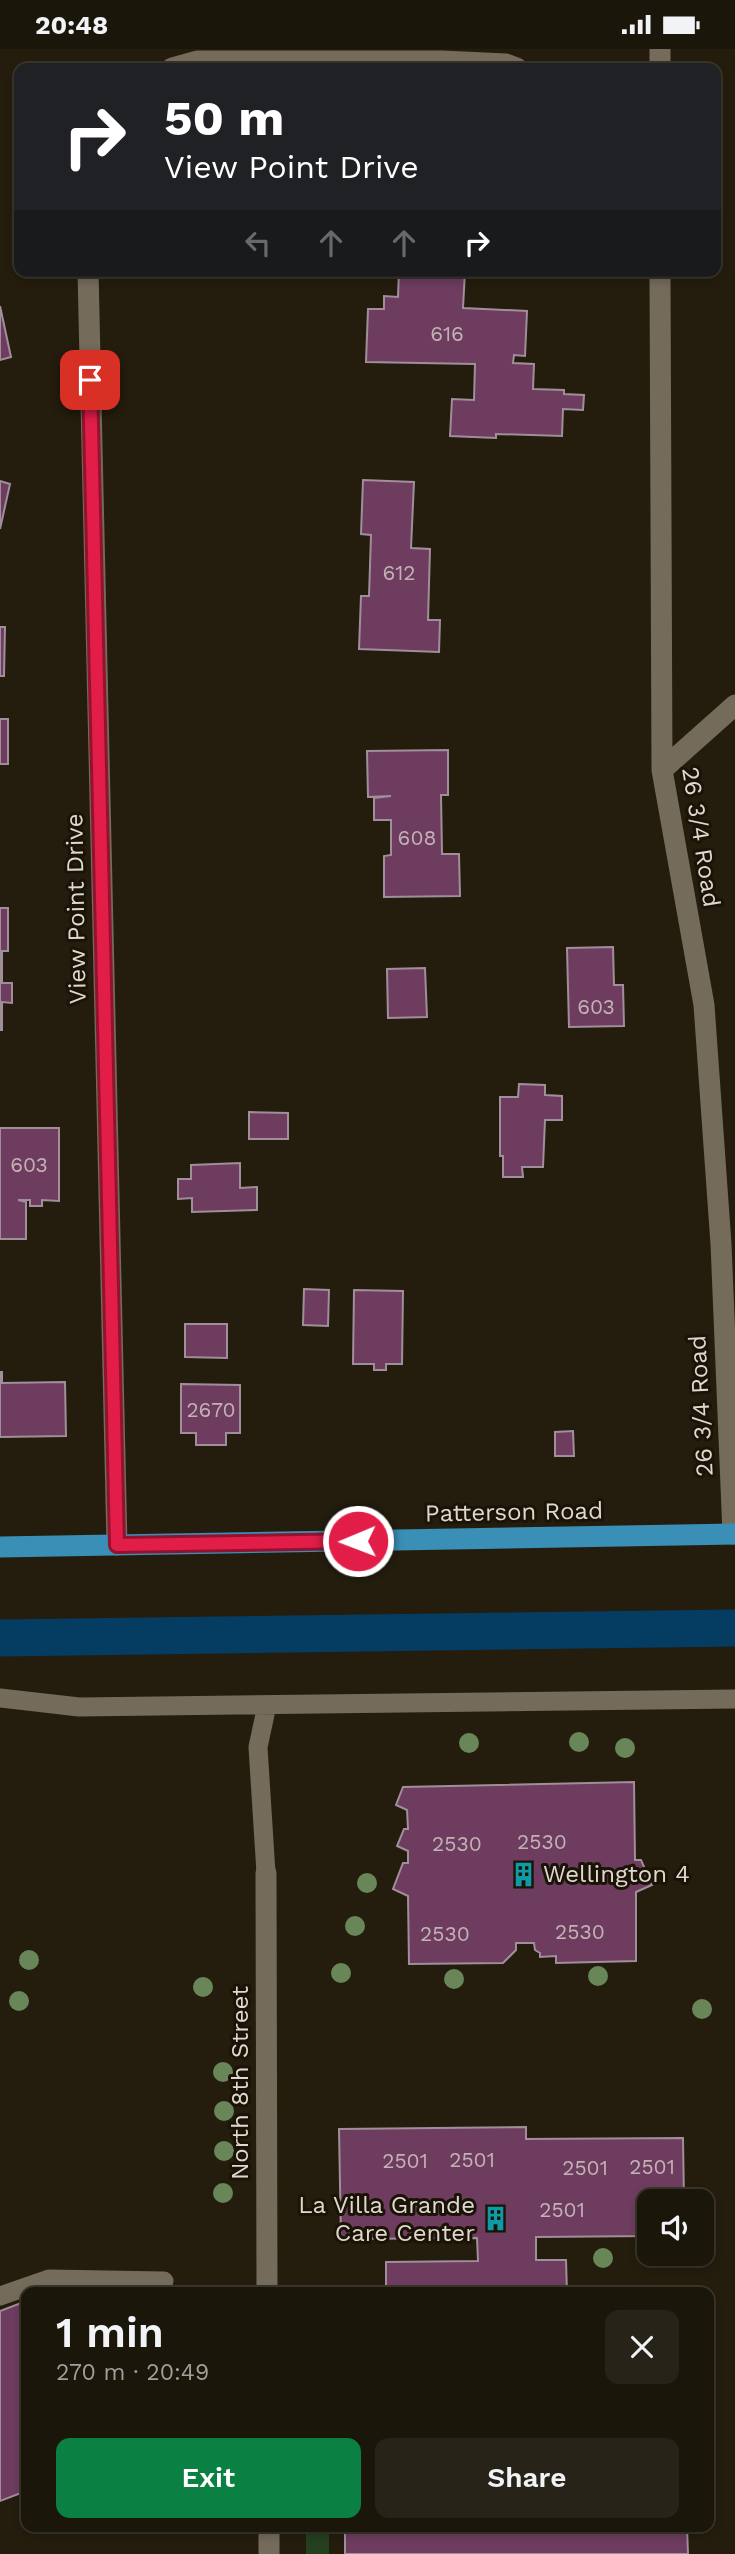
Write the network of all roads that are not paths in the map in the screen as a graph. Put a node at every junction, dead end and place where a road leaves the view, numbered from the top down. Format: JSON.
{"nodes":[{"id":1,"x":190,"y":63,"type":"edge"},
{"id":2,"x":485,"y":63,"type":"edge"},
{"id":3,"x":88,"y":277,"type":"edge"},
{"id":4,"x":660,"y":277,"type":"edge"},
{"id":5,"x":735,"y":705,"type":"edge"},
{"id":6,"x":662,"y":770,"type":"junction"},
{"id":7,"x":728,"y":1243,"type":"edge"},
{"id":8,"x":734,"y":1534,"type":"edge"},
{"id":9,"x":117,"y":1545,"type":"junction"},
{"id":10,"x":0,"y":1547,"type":"edge"},
{"id":11,"x":0,"y":1698,"type":"edge"},
{"id":12,"x":735,"y":1699,"type":"edge"},
{"id":13,"x":267,"y":1705,"type":"junction"},
{"id":14,"x":265,"y":1873,"type":"joint"},
{"id":15,"x":164,"y":2281,"type":"dead end"},
{"id":16,"x":25,"y":2287,"type":"edge"},
{"id":17,"x":267,"y":2287,"type":"edge"},
{"id":18,"x":21,"y":2289,"type":"edge"},
{"id":19,"x":0,"y":2296,"type":"edge"},
{"id":20,"x":269,"y":2532,"type":"edge"},
{"id":21,"x":269,"y":2554,"type":"edge"}],
"edges":[{"from":1,"to":2,"type":"street"},
{"from":3,"to":9,"type":"street","name":"View Point Drive"},
{"from":4,"to":6,"type":"street","name":"26 3/4 Road"},
{"from":5,"to":6,"type":"street"},
{"from":6,"to":7,"type":"street","name":"26 3/4 Road"},
{"from":7,"to":8,"type":"street","name":"26 3/4 Road"},
{"from":8,"to":9,"type":"main road","name":"Patterson Road"},
{"from":9,"to":10,"type":"main road","name":"Patterson Road"},
{"from":11,"to":13,"type":"lane"},
{"from":12,"to":13,"type":"lane"},
{"from":13,"to":14,"type":"lane"},
{"from":14,"to":17,"type":"street","name":"North 8th Street"},
{"from":15,"to":16,"type":"lane"},
{"from":18,"to":19,"type":"lane"},
{"from":20,"to":21,"type":"street"}]}
